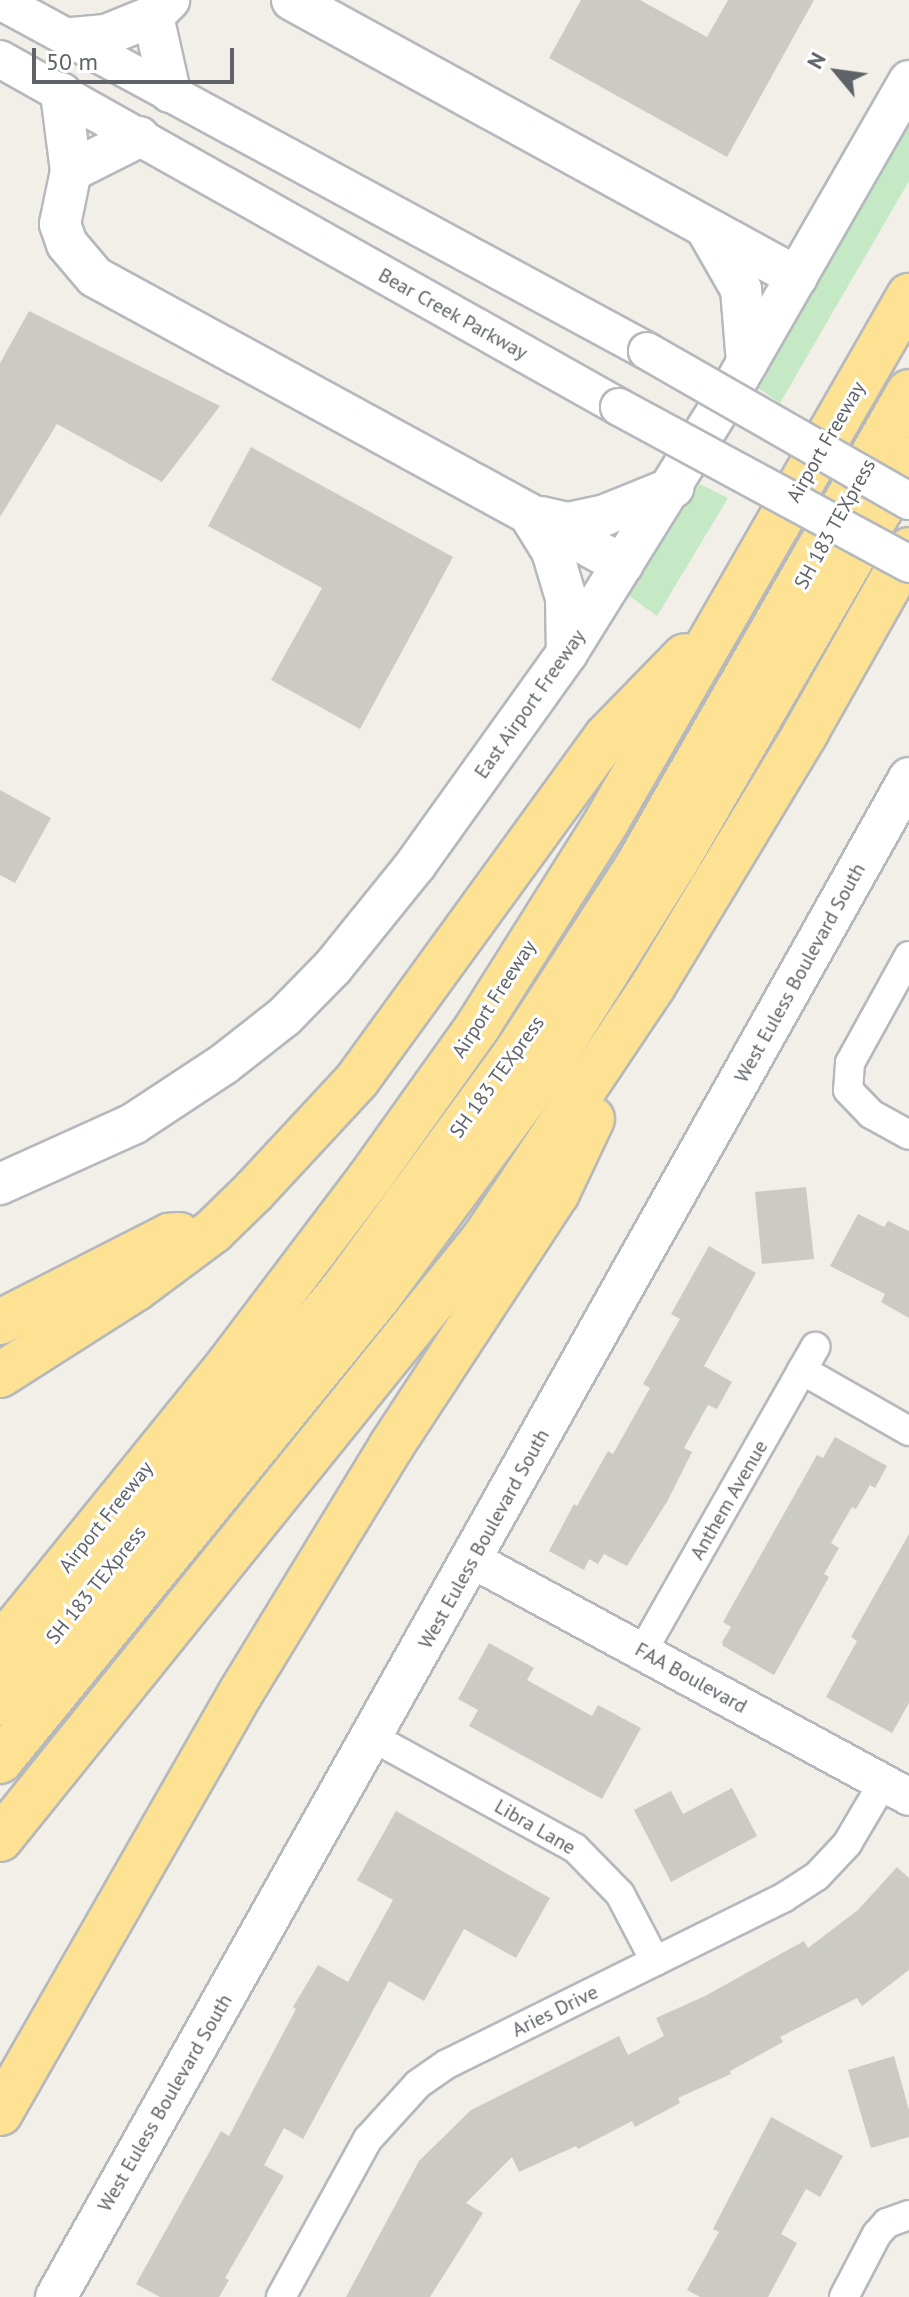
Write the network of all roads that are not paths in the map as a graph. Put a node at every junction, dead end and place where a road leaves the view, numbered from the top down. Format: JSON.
{"nodes":[{"id":1,"x":292,"y":0,"type":"edge"},
{"id":2,"x":0,"y":1,"type":"edge"},
{"id":3,"x":161,"y":8,"type":"edge"},
{"id":4,"x":72,"y":38,"type":"junction"},
{"id":5,"x":0,"y":59,"type":"edge"},
{"id":6,"x":909,"y":81,"type":"edge"},
{"id":7,"x":170,"y":92,"type":"junction"},
{"id":8,"x":61,"y":93,"type":"junction"},
{"id":9,"x":139,"y":137,"type":"junction"},
{"id":10,"x":71,"y":171,"type":"junction"},
{"id":11,"x":845,"y":196,"type":"junction"},
{"id":12,"x":706,"y":228,"type":"junction"},
{"id":13,"x":797,"y":277,"type":"junction"},
{"id":14,"x":909,"y":296,"type":"edge"},
{"id":15,"x":747,"y":363,"type":"junction"},
{"id":16,"x":909,"y":392,"type":"edge"},
{"id":17,"x":909,"y":459,"type":"edge"},
{"id":18,"x":674,"y":487,"type":"junction"},
{"id":19,"x":909,"y":501,"type":"edge"},
{"id":20,"x":529,"y":514,"type":"junction"},
{"id":21,"x":909,"y":550,"type":"edge"},
{"id":22,"x":909,"y":564,"type":"edge"},
{"id":23,"x":623,"y":565,"type":"junction"},
{"id":24,"x":732,"y":609,"type":"junction"},
{"id":25,"x":567,"y":653,"type":"junction"},
{"id":26,"x":909,"y":778,"type":"edge"},
{"id":27,"x":898,"y":810,"type":"edge"},
{"id":28,"x":909,"y":956,"type":"edge"},
{"id":29,"x":653,"y":986,"type":"junction"},
{"id":30,"x":909,"y":1135,"type":"edge"},
{"id":31,"x":0,"y":1184,"type":"edge"},
{"id":32,"x":213,"y":1231,"type":"junction"},
{"id":33,"x":0,"y":1322,"type":"edge"},
{"id":34,"x":0,"y":1375,"type":"edge"},
{"id":35,"x":909,"y":1431,"type":"edge"},
{"id":36,"x":473,"y":1560,"type":"junction"},
{"id":37,"x":0,"y":1647,"type":"edge"},
{"id":38,"x":642,"y":1652,"type":"junction"},
{"id":39,"x":0,"y":1703,"type":"edge"},
{"id":40,"x":372,"y":1737,"type":"junction"},
{"id":41,"x":0,"y":1761,"type":"edge"},
{"id":42,"x":896,"y":1790,"type":"edge"},
{"id":43,"x":0,"y":1839,"type":"edge"},
{"id":44,"x":655,"y":1961,"type":"junction"},
{"id":45,"x":0,"y":2113,"type":"edge"},
{"id":46,"x":909,"y":2215,"type":"edge"},
{"id":47,"x":56,"y":2297,"type":"edge"},
{"id":48,"x":281,"y":2297,"type":"edge"},
{"id":49,"x":844,"y":2297,"type":"edge"}],
"edges":[{"from":1,"to":12,"type":"main road"},
{"from":2,"to":4,"type":"street"},
{"from":3,"to":4,"type":"main road"},
{"from":3,"to":7,"type":"main road"},
{"from":4,"to":7,"type":"street"},
{"from":5,"to":8,"type":"street","name":"Bear Creek Parkway"},
{"from":6,"to":11,"type":"main road","name":"East Airport Freeway"},
{"from":7,"to":19,"type":"street","bridge":true},
{"from":8,"to":9,"type":"street","name":"Bear Creek Parkway"},
{"from":8,"to":10,"type":"main road"},
{"from":9,"to":10,"type":"main road"},
{"from":9,"to":22,"type":"street","name":"Bear Creek Parkway","bridge":true},
{"from":10,"to":20,"type":"main road"},
{"from":11,"to":12,"type":"main road"},
{"from":11,"to":13,"type":"main road","name":"East Airport Freeway"},
{"from":12,"to":13,"type":"main road"},
{"from":12,"to":15,"type":"main road"},
{"from":13,"to":15,"type":"main road","name":"East Airport Freeway"},
{"from":14,"to":24,"type":"highway","name":"Airport Freeway"},
{"from":15,"to":18,"type":"main road","name":"East Airport Freeway"},
{"from":16,"to":39,"type":"highway","name":"SH 183 TEXpress"},
{"from":17,"to":41,"type":"highway","name":"SH 183 TEXpress"},
{"from":18,"to":20,"type":"main road"},
{"from":18,"to":23,"type":"main road","name":"East Airport Freeway"},
{"from":20,"to":23,"type":"main road"},
{"from":20,"to":25,"type":"main road"},
{"from":21,"to":29,"type":"highway"},
{"from":23,"to":25,"type":"main road","name":"East Airport Freeway"},
{"from":24,"to":32,"type":"highway"},
{"from":24,"to":37,"type":"highway","name":"Airport Freeway"},
{"from":25,"to":31,"type":"main road","name":"East Airport Freeway"},
{"from":26,"to":27,"type":"main road","name":"West Euless Boulevard South"},
{"from":27,"to":36,"type":"main road","name":"West Euless Boulevard South"},
{"from":28,"to":30,"type":"street"},
{"from":29,"to":43,"type":"highway"},
{"from":29,"to":45,"type":"highway"},
{"from":32,"to":33,"type":"highway"},
{"from":32,"to":34,"type":"highway"},
{"from":35,"to":38,"type":"street","name":"Anthem Avenue"},
{"from":36,"to":38,"type":"street","name":"FAA Boulevard"},
{"from":36,"to":40,"type":"main road","name":"West Euless Boulevard South"},
{"from":38,"to":42,"type":"street","name":"FAA Boulevard"},
{"from":40,"to":44,"type":"street","name":"Libra Lane"},
{"from":40,"to":47,"type":"main road","name":"West Euless Boulevard South"},
{"from":42,"to":44,"type":"street","name":"Aries Drive"},
{"from":44,"to":48,"type":"street","name":"Aries Drive"},
{"from":46,"to":49,"type":"street"}]}
